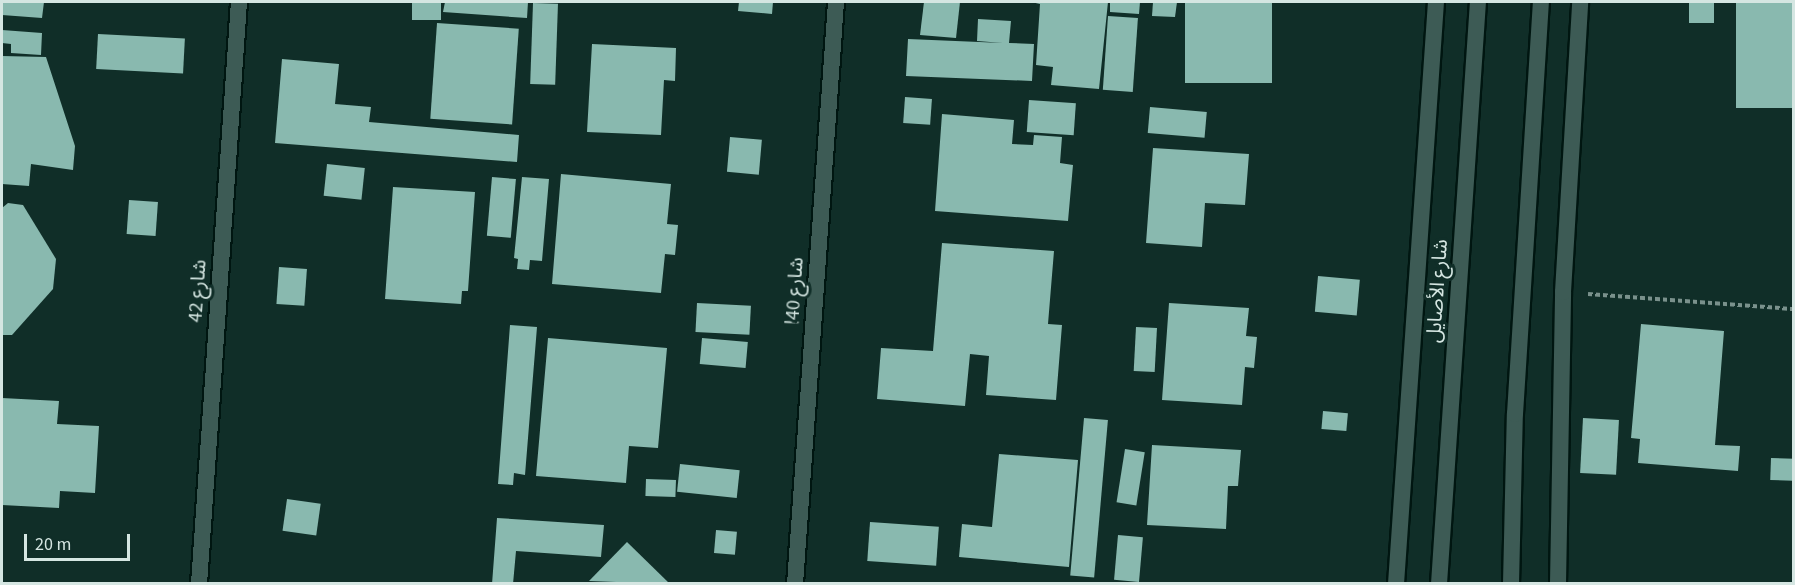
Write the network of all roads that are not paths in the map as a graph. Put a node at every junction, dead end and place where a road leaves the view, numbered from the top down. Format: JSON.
{"nodes":[{"id":1,"x":239,"y":2,"type":"edge"},
{"id":2,"x":836,"y":2,"type":"edge"},
{"id":3,"x":1436,"y":2,"type":"edge"},
{"id":4,"x":1478,"y":2,"type":"edge"},
{"id":5,"x":1541,"y":2,"type":"edge"},
{"id":6,"x":1580,"y":2,"type":"edge"},
{"id":7,"x":198,"y":584,"type":"edge"},
{"id":8,"x":795,"y":584,"type":"edge"},
{"id":9,"x":1396,"y":584,"type":"edge"},
{"id":10,"x":1439,"y":584,"type":"edge"},
{"id":11,"x":1511,"y":584,"type":"edge"},
{"id":12,"x":1558,"y":584,"type":"edge"}],
"edges":[{"from":1,"to":7,"type":"street","name":"شارع 42"},
{"from":2,"to":8,"type":"street","name":"شارع 40ا"},
{"from":3,"to":9,"type":"street"},
{"from":4,"to":10,"type":"street","name":"شارع الأصايل"},
{"from":5,"to":11,"type":"street"},
{"from":6,"to":12,"type":"street"}]}
